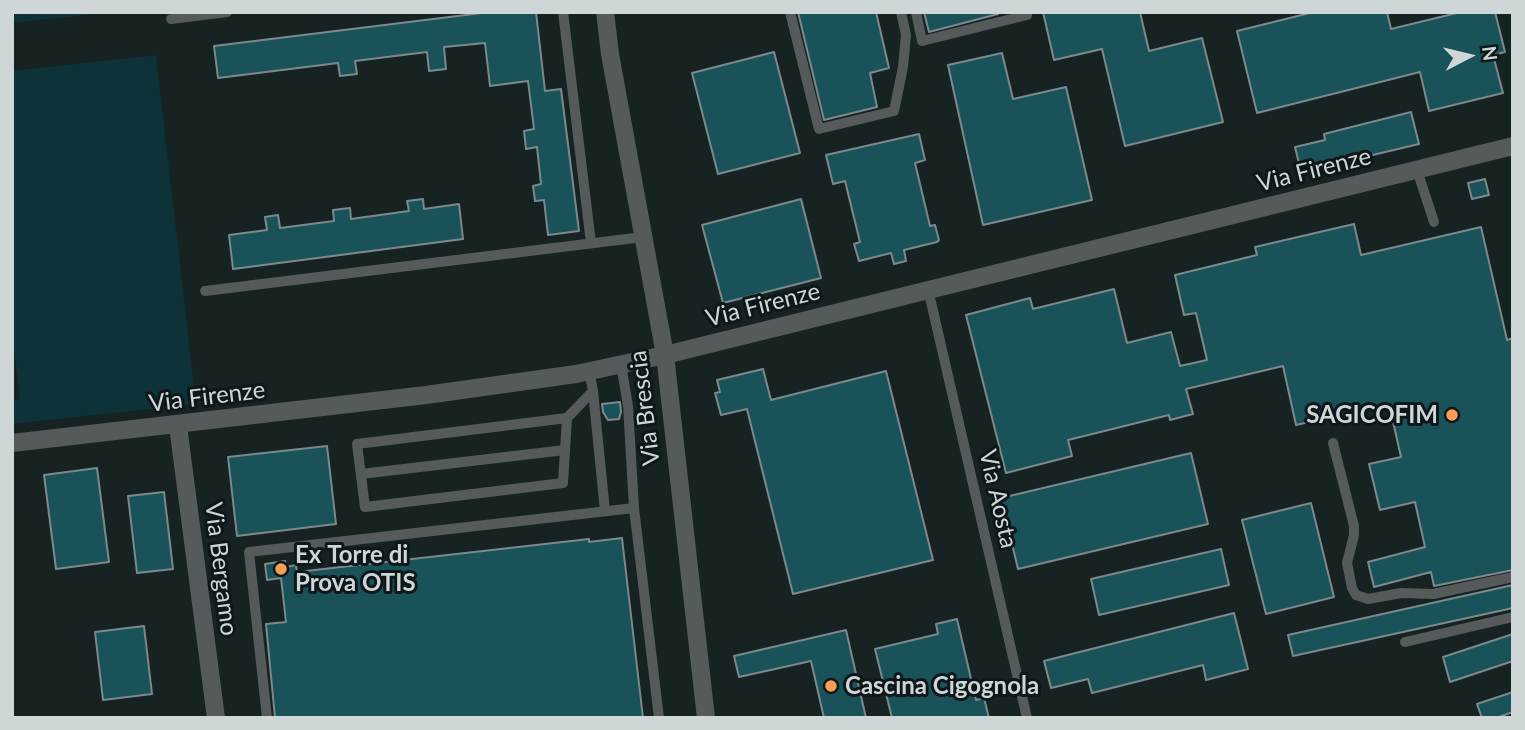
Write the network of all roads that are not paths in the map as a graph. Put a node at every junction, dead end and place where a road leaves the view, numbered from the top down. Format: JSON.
{"nodes":[{"id":1,"x":227,"y":12,"type":"edge"},
{"id":2,"x":563,"y":12,"type":"edge"},
{"id":3,"x":605,"y":12,"type":"edge"},
{"id":4,"x":790,"y":12,"type":"edge"},
{"id":5,"x":901,"y":12,"type":"edge"},
{"id":6,"x":916,"y":12,"type":"edge"},
{"id":7,"x":1027,"y":12,"type":"edge"},
{"id":8,"x":171,"y":19,"type":"dead end"},
{"id":9,"x":1513,"y":146,"type":"edge"},
{"id":10,"x":1417,"y":170,"type":"junction"},
{"id":11,"x":1434,"y":222,"type":"dead end"},
{"id":12,"x":643,"y":237,"type":"junction"},
{"id":13,"x":591,"y":243,"type":"junction"},
{"id":14,"x":928,"y":289,"type":"junction"},
{"id":15,"x":205,"y":291,"type":"dead end"},
{"id":16,"x":664,"y":355,"type":"junction"},
{"id":17,"x":621,"y":364,"type":"junction"},
{"id":18,"x":589,"y":371,"type":"junction"},
{"id":19,"x":593,"y":391,"type":"junction"},
{"id":20,"x":567,"y":418,"type":"junction"},
{"id":21,"x":178,"y":426,"type":"junction"},
{"id":22,"x":12,"y":443,"type":"edge"},
{"id":23,"x":1333,"y":443,"type":"dead end"},
{"id":24,"x":565,"y":450,"type":"junction"},
{"id":25,"x":361,"y":474,"type":"junction"},
{"id":26,"x":634,"y":508,"type":"junction"},
{"id":27,"x":604,"y":511,"type":"junction"},
{"id":28,"x":1513,"y":577,"type":"edge"},
{"id":29,"x":1513,"y":617,"type":"edge"},
{"id":30,"x":1405,"y":642,"type":"dead end"},
{"id":31,"x":216,"y":718,"type":"edge"},
{"id":32,"x":267,"y":718,"type":"edge"},
{"id":33,"x":659,"y":718,"type":"edge"},
{"id":34,"x":706,"y":718,"type":"edge"},
{"id":35,"x":1027,"y":718,"type":"edge"}],
"edges":[{"from":1,"to":8,"type":"lane"},
{"from":2,"to":13,"type":"lane"},
{"from":3,"to":12,"type":"street","name":"Via Brescia"},
{"from":4,"to":5,"type":"lane"},
{"from":6,"to":7,"type":"lane"},
{"from":9,"to":10,"type":"street","name":"Via Firenze"},
{"from":10,"to":11,"type":"lane"},
{"from":10,"to":14,"type":"street","name":"Via Firenze"},
{"from":12,"to":13,"type":"lane"},
{"from":12,"to":16,"type":"street","name":"Via Brescia"},
{"from":13,"to":15,"type":"lane"},
{"from":14,"to":16,"type":"street","name":"Via Firenze"},
{"from":14,"to":35,"type":"lane","name":"Via Aosta"},
{"from":16,"to":17,"type":"street","name":"Via Firenze"},
{"from":16,"to":34,"type":"street","name":"Via Brescia"},
{"from":17,"to":18,"type":"street","name":"Via Firenze"},
{"from":17,"to":26,"type":"lane"},
{"from":18,"to":19,"type":"lane"},
{"from":18,"to":21,"type":"street","name":"Via Firenze"},
{"from":19,"to":20,"type":"lane"},
{"from":19,"to":27,"type":"lane"},
{"from":20,"to":24,"type":"lane"},
{"from":20,"to":25,"type":"lane"},
{"from":21,"to":22,"type":"street","name":"Via Firenze"},
{"from":21,"to":31,"type":"street","name":"Via Bergamo"},
{"from":23,"to":28,"type":"lane"},
{"from":24,"to":25,"type":"lane"},
{"from":24,"to":25,"type":"lane"},
{"from":26,"to":27,"type":"lane"},
{"from":26,"to":33,"type":"lane"},
{"from":27,"to":32,"type":"lane"},
{"from":29,"to":30,"type":"lane"}]}
